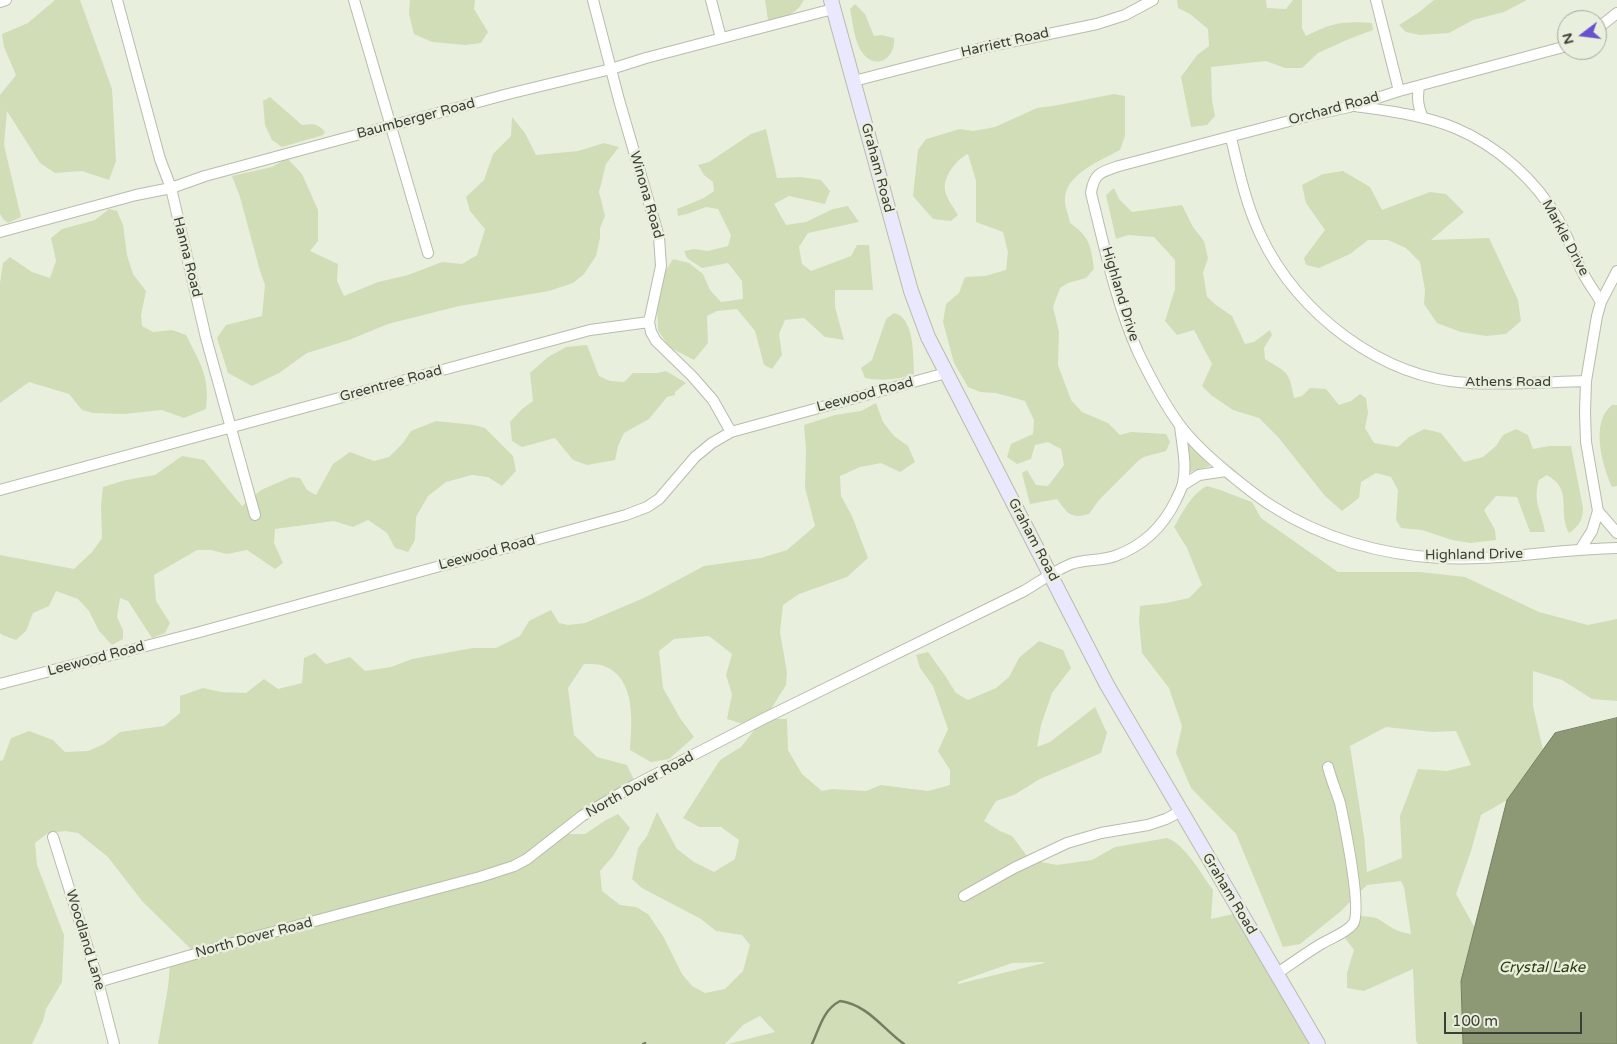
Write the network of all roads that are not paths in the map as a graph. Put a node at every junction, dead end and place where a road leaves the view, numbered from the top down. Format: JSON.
{"nodes":[{"id":1,"x":6,"y":0,"type":"edge"},
{"id":2,"x":117,"y":0,"type":"edge"},
{"id":3,"x":354,"y":0,"type":"edge"},
{"id":4,"x":594,"y":0,"type":"edge"},
{"id":5,"x":711,"y":0,"type":"edge"},
{"id":6,"x":1153,"y":0,"type":"edge"},
{"id":7,"x":1376,"y":0,"type":"edge"},
{"id":8,"x":0,"y":2,"type":"edge"},
{"id":9,"x":832,"y":5,"type":"edge"},
{"id":10,"x":1617,"y":13,"type":"edge"},
{"id":11,"x":1607,"y":21,"type":"edge"},
{"id":12,"x":721,"y":38,"type":"junction"},
{"id":13,"x":1557,"y":49,"type":"edge"},
{"id":14,"x":611,"y":69,"type":"junction"},
{"id":15,"x":854,"y":80,"type":"junction"},
{"id":16,"x":1419,"y":86,"type":"junction"},
{"id":17,"x":1399,"y":91,"type":"junction"},
{"id":18,"x":1352,"y":106,"type":"junction"},
{"id":19,"x":1423,"y":118,"type":"junction"},
{"id":20,"x":391,"y":127,"type":"junction"},
{"id":21,"x":1230,"y":138,"type":"junction"},
{"id":22,"x":1102,"y":172,"type":"joint"},
{"id":23,"x":171,"y":188,"type":"junction"},
{"id":24,"x":0,"y":232,"type":"edge"},
{"id":25,"x":428,"y":253,"type":"dead end"},
{"id":26,"x":1617,"y":271,"type":"edge"},
{"id":27,"x":1601,"y":302,"type":"junction"},
{"id":28,"x":649,"y":322,"type":"junction"},
{"id":29,"x":946,"y":373,"type":"junction"},
{"id":30,"x":1586,"y":381,"type":"junction"},
{"id":31,"x":1180,"y":426,"type":"junction"},
{"id":32,"x":231,"y":427,"type":"junction"},
{"id":33,"x":731,"y":432,"type":"junction"},
{"id":34,"x":1226,"y":471,"type":"junction"},
{"id":35,"x":1183,"y":485,"type":"junction"},
{"id":36,"x":0,"y":490,"type":"edge"},
{"id":37,"x":1598,"y":510,"type":"junction"},
{"id":38,"x":255,"y":515,"type":"dead end"},
{"id":39,"x":1617,"y":534,"type":"edge"},
{"id":40,"x":1617,"y":548,"type":"edge"},
{"id":41,"x":1580,"y":550,"type":"junction"},
{"id":42,"x":1051,"y":575,"type":"junction"},
{"id":43,"x":0,"y":684,"type":"edge"},
{"id":44,"x":1328,"y":767,"type":"dead end"},
{"id":45,"x":1180,"y":811,"type":"junction"},
{"id":46,"x":54,"y":837,"type":"dead end"},
{"id":47,"x":964,"y":896,"type":"dead end"},
{"id":48,"x":1276,"y":974,"type":"junction"},
{"id":49,"x":98,"y":982,"type":"junction"},
{"id":50,"x":114,"y":1044,"type":"edge"},
{"id":51,"x":1318,"y":1044,"type":"edge"}],
"edges":[{"from":1,"to":8,"type":"street"},
{"from":2,"to":23,"type":"street","name":"Hanna Road"},
{"from":3,"to":20,"type":"street"},
{"from":4,"to":14,"type":"street","name":"Winona Road"},
{"from":5,"to":12,"type":"street"},
{"from":6,"to":15,"type":"street","name":"Harriett Road"},
{"from":7,"to":17,"type":"street"},
{"from":9,"to":12,"type":"street","name":"Baumberger Road"},
{"from":9,"to":15,"type":"main road","name":"Graham Road"},
{"from":10,"to":11,"type":"street"},
{"from":12,"to":14,"type":"street","name":"Baumberger Road"},
{"from":13,"to":16,"type":"street","name":"Orchard Road"},
{"from":14,"to":20,"type":"street","name":"Baumberger Road"},
{"from":14,"to":28,"type":"street","name":"Winona Road"},
{"from":15,"to":29,"type":"main road","name":"Graham Road"},
{"from":16,"to":17,"type":"street","name":"Orchard Road"},
{"from":16,"to":19,"type":"street"},
{"from":17,"to":18,"type":"street","name":"Orchard Road"},
{"from":18,"to":19,"type":"street","name":"Markle Drive"},
{"from":18,"to":21,"type":"street","name":"Orchard Road"},
{"from":19,"to":27,"type":"street","name":"Markle Drive"},
{"from":20,"to":23,"type":"street","name":"Baumberger Road"},
{"from":20,"to":25,"type":"street"},
{"from":21,"to":22,"type":"street","name":"Orchard Road"},
{"from":21,"to":30,"type":"street","name":"Athens Road"},
{"from":22,"to":31,"type":"street","name":"Highland Drive"},
{"from":23,"to":24,"type":"street","name":"Baumberger Road"},
{"from":23,"to":32,"type":"street","name":"Hanna Road"},
{"from":26,"to":27,"type":"street"},
{"from":27,"to":30,"type":"street"},
{"from":28,"to":32,"type":"street","name":"Greentree Road"},
{"from":28,"to":33,"type":"street"},
{"from":29,"to":33,"type":"street","name":"Leewood Road"},
{"from":29,"to":42,"type":"main road","name":"Graham Road"},
{"from":30,"to":37,"type":"street"},
{"from":31,"to":34,"type":"street","name":"Highland Drive"},
{"from":31,"to":35,"type":"street"},
{"from":32,"to":36,"type":"street","name":"Greentree Road"},
{"from":32,"to":38,"type":"street","name":"Hanna Road"},
{"from":33,"to":43,"type":"street","name":"Leewood Road"},
{"from":34,"to":35,"type":"street"},
{"from":34,"to":41,"type":"street","name":"Highland Drive"},
{"from":35,"to":42,"type":"street","name":"North Dover Road"},
{"from":37,"to":39,"type":"street"},
{"from":37,"to":41,"type":"street"},
{"from":40,"to":41,"type":"street","name":"Highland Drive"},
{"from":42,"to":45,"type":"main road","name":"Graham Road"},
{"from":42,"to":49,"type":"street","name":"North Dover Road"},
{"from":44,"to":48,"type":"street"},
{"from":45,"to":47,"type":"street"},
{"from":45,"to":48,"type":"main road","name":"Graham Road"},
{"from":46,"to":49,"type":"street","name":"Woodland Lane"},
{"from":48,"to":51,"type":"main road","name":"Graham Road"},
{"from":49,"to":50,"type":"street","name":"Woodland Lane"}]}
